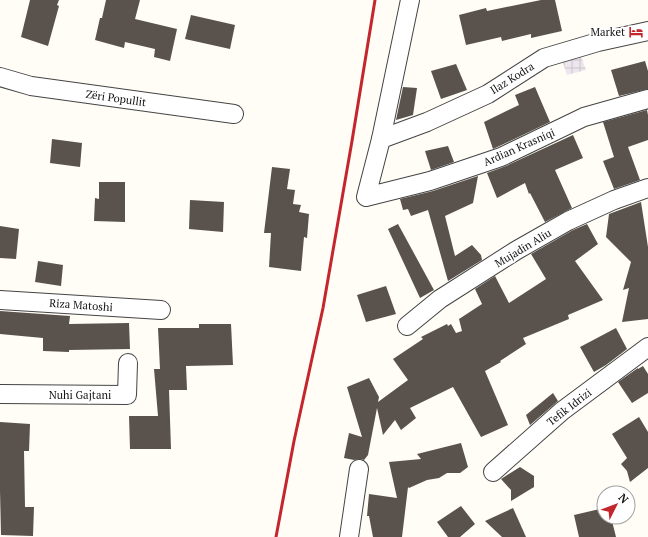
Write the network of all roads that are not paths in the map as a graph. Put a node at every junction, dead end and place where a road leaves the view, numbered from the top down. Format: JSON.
{"nodes":[{"id":1,"x":410,"y":0,"type":"edge"},
{"id":2,"x":648,"y":31,"type":"edge"},
{"id":3,"x":0,"y":77,"type":"edge"},
{"id":4,"x":648,"y":99,"type":"edge"},
{"id":5,"x":234,"y":114,"type":"dead end"},
{"id":6,"x":381,"y":139,"type":"junction"},
{"id":7,"x":648,"y":188,"type":"edge"},
{"id":8,"x":0,"y":300,"type":"edge"},
{"id":9,"x":161,"y":310,"type":"dead end"},
{"id":10,"x":407,"y":326,"type":"dead end"},
{"id":11,"x":648,"y":347,"type":"edge"},
{"id":12,"x":128,"y":363,"type":"dead end"},
{"id":13,"x":0,"y":394,"type":"edge"},
{"id":14,"x":359,"y":469,"type":"dead end"},
{"id":15,"x":493,"y":472,"type":"dead end"},
{"id":16,"x":350,"y":537,"type":"edge"}],
"edges":[{"from":1,"to":6,"type":"street"},
{"from":2,"to":6,"type":"street","name":"Ilaz Kodra"},
{"from":3,"to":5,"type":"street","name":"Zëri Popullit"},
{"from":4,"to":6,"type":"street","name":"Ardian Krasniqi"},
{"from":7,"to":10,"type":"street","name":"Mujadin Aliu"},
{"from":8,"to":9,"type":"street","name":"Riza Matoshi"},
{"from":11,"to":15,"type":"street","name":"Tefik Idrizi"},
{"from":12,"to":13,"type":"street","name":"Nuhi Gajtani"},
{"from":14,"to":16,"type":"street"}]}
